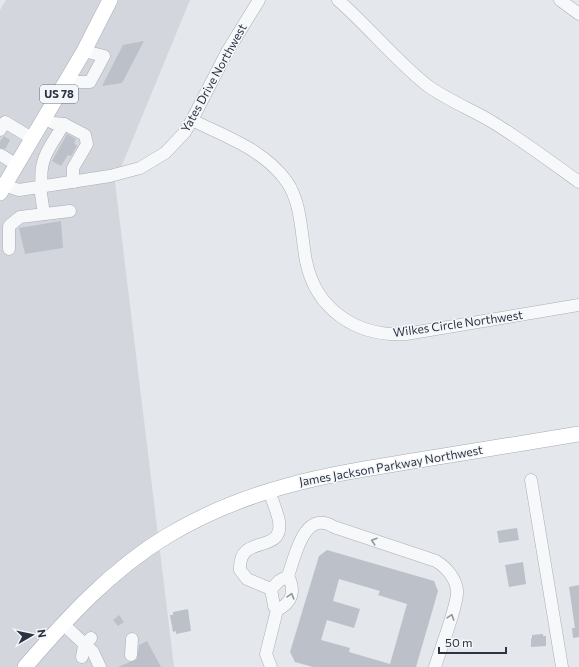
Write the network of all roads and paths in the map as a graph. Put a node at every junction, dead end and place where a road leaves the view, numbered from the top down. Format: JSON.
{"nodes":[{"id":1,"x":110,"y":0,"type":"edge"},
{"id":2,"x":259,"y":0,"type":"edge"},
{"id":3,"x":338,"y":0,"type":"edge"},
{"id":4,"x":560,"y":0,"type":"edge"},
{"id":5,"x":579,"y":14,"type":"edge"},
{"id":6,"x":84,"y":51,"type":"junction"},
{"id":7,"x":66,"y":82,"type":"junction"},
{"id":8,"x":45,"y":118,"type":"junction"},
{"id":9,"x":192,"y":120,"type":"junction"},
{"id":10,"x":64,"y":124,"type":"junction"},
{"id":11,"x":0,"y":130,"type":"edge"},
{"id":12,"x":30,"y":144,"type":"junction"},
{"id":13,"x":1,"y":155,"type":"dead end"},
{"id":14,"x":43,"y":158,"type":"junction"},
{"id":15,"x":17,"y":165,"type":"junction"},
{"id":16,"x":74,"y":182,"type":"junction"},
{"id":17,"x":579,"y":182,"type":"edge"},
{"id":18,"x":41,"y":187,"type":"junction"},
{"id":19,"x":1,"y":188,"type":"edge"},
{"id":20,"x":70,"y":211,"type":"dead end"},
{"id":21,"x":44,"y":214,"type":"junction"},
{"id":22,"x":9,"y":249,"type":"dead end"},
{"id":23,"x":579,"y":305,"type":"edge"},
{"id":24,"x":579,"y":434,"type":"edge"},
{"id":25,"x":531,"y":480,"type":"dead end"},
{"id":26,"x":269,"y":491,"type":"junction"},
{"id":27,"x":288,"y":576,"type":"junction"},
{"id":28,"x":271,"y":589,"type":"junction"},
{"id":29,"x":277,"y":610,"type":"junction"},
{"id":30,"x":63,"y":624,"type":"junction"},
{"id":31,"x":132,"y":639,"type":"dead end"},
{"id":32,"x":269,"y":645,"type":"junction"},
{"id":33,"x":131,"y":655,"type":"dead end"},
{"id":34,"x":25,"y":667,"type":"edge"},
{"id":35,"x":104,"y":667,"type":"edge"},
{"id":36,"x":271,"y":667,"type":"edge"},
{"id":37,"x":280,"y":667,"type":"edge"},
{"id":38,"x":435,"y":667,"type":"edge"},
{"id":39,"x":562,"y":667,"type":"edge"}],
"edges":[{"from":1,"to":6,"type":"main road","number":"US 78"},
{"from":2,"to":9,"type":"street","name":"Yates Drive Northwest"},
{"from":3,"to":17,"type":"street"},
{"from":4,"to":5,"type":"street"},
{"from":6,"to":7,"type":"main road","number":"US 78"},
{"from":6,"to":7,"type":"street"},
{"from":7,"to":8,"type":"main road","number":"US 78"},
{"from":8,"to":10,"type":"street"},
{"from":8,"to":12,"type":"main road","number":"US 78"},
{"from":9,"to":16,"type":"street","name":"Yates Drive Northwest"},
{"from":9,"to":23,"type":"street","name":"Wilkes Circle Northwest"},
{"from":10,"to":14,"type":"street"},
{"from":10,"to":16,"type":"street"},
{"from":11,"to":12,"type":"street"},
{"from":12,"to":14,"type":"street"},
{"from":12,"to":15,"type":"main road","number":"US 78"},
{"from":13,"to":15,"type":"street"},
{"from":14,"to":18,"type":"street"},
{"from":15,"to":19,"type":"main road","number":"US 78"},
{"from":16,"to":18,"type":"street","name":"Yates Drive Northwest"},
{"from":18,"to":19,"type":"street","name":"Yates Drive Northwest"},
{"from":18,"to":21,"type":"street"},
{"from":20,"to":21,"type":"street"},
{"from":21,"to":22,"type":"street"},
{"from":24,"to":26,"type":"main road","name":"James Jackson Parkway Northwest"},
{"from":25,"to":39,"type":"street"},
{"from":26,"to":28,"type":"street"},
{"from":26,"to":30,"type":"main road","name":"James Jackson Parkway Northwest"},
{"from":27,"to":28,"type":"street"},
{"from":29,"to":27,"type":"street","one_way":true},
{"from":38,"to":27,"type":"street","one_way":true},
{"from":28,"to":29,"type":"street"},
{"from":29,"to":32,"type":"street"},
{"from":30,"to":34,"type":"main road","name":"James Jackson Parkway Northwest"},
{"from":30,"to":35,"type":"street"},
{"from":31,"to":33,"type":"street"},
{"from":32,"to":36,"type":"street"},
{"from":32,"to":37,"type":"street"}]}
